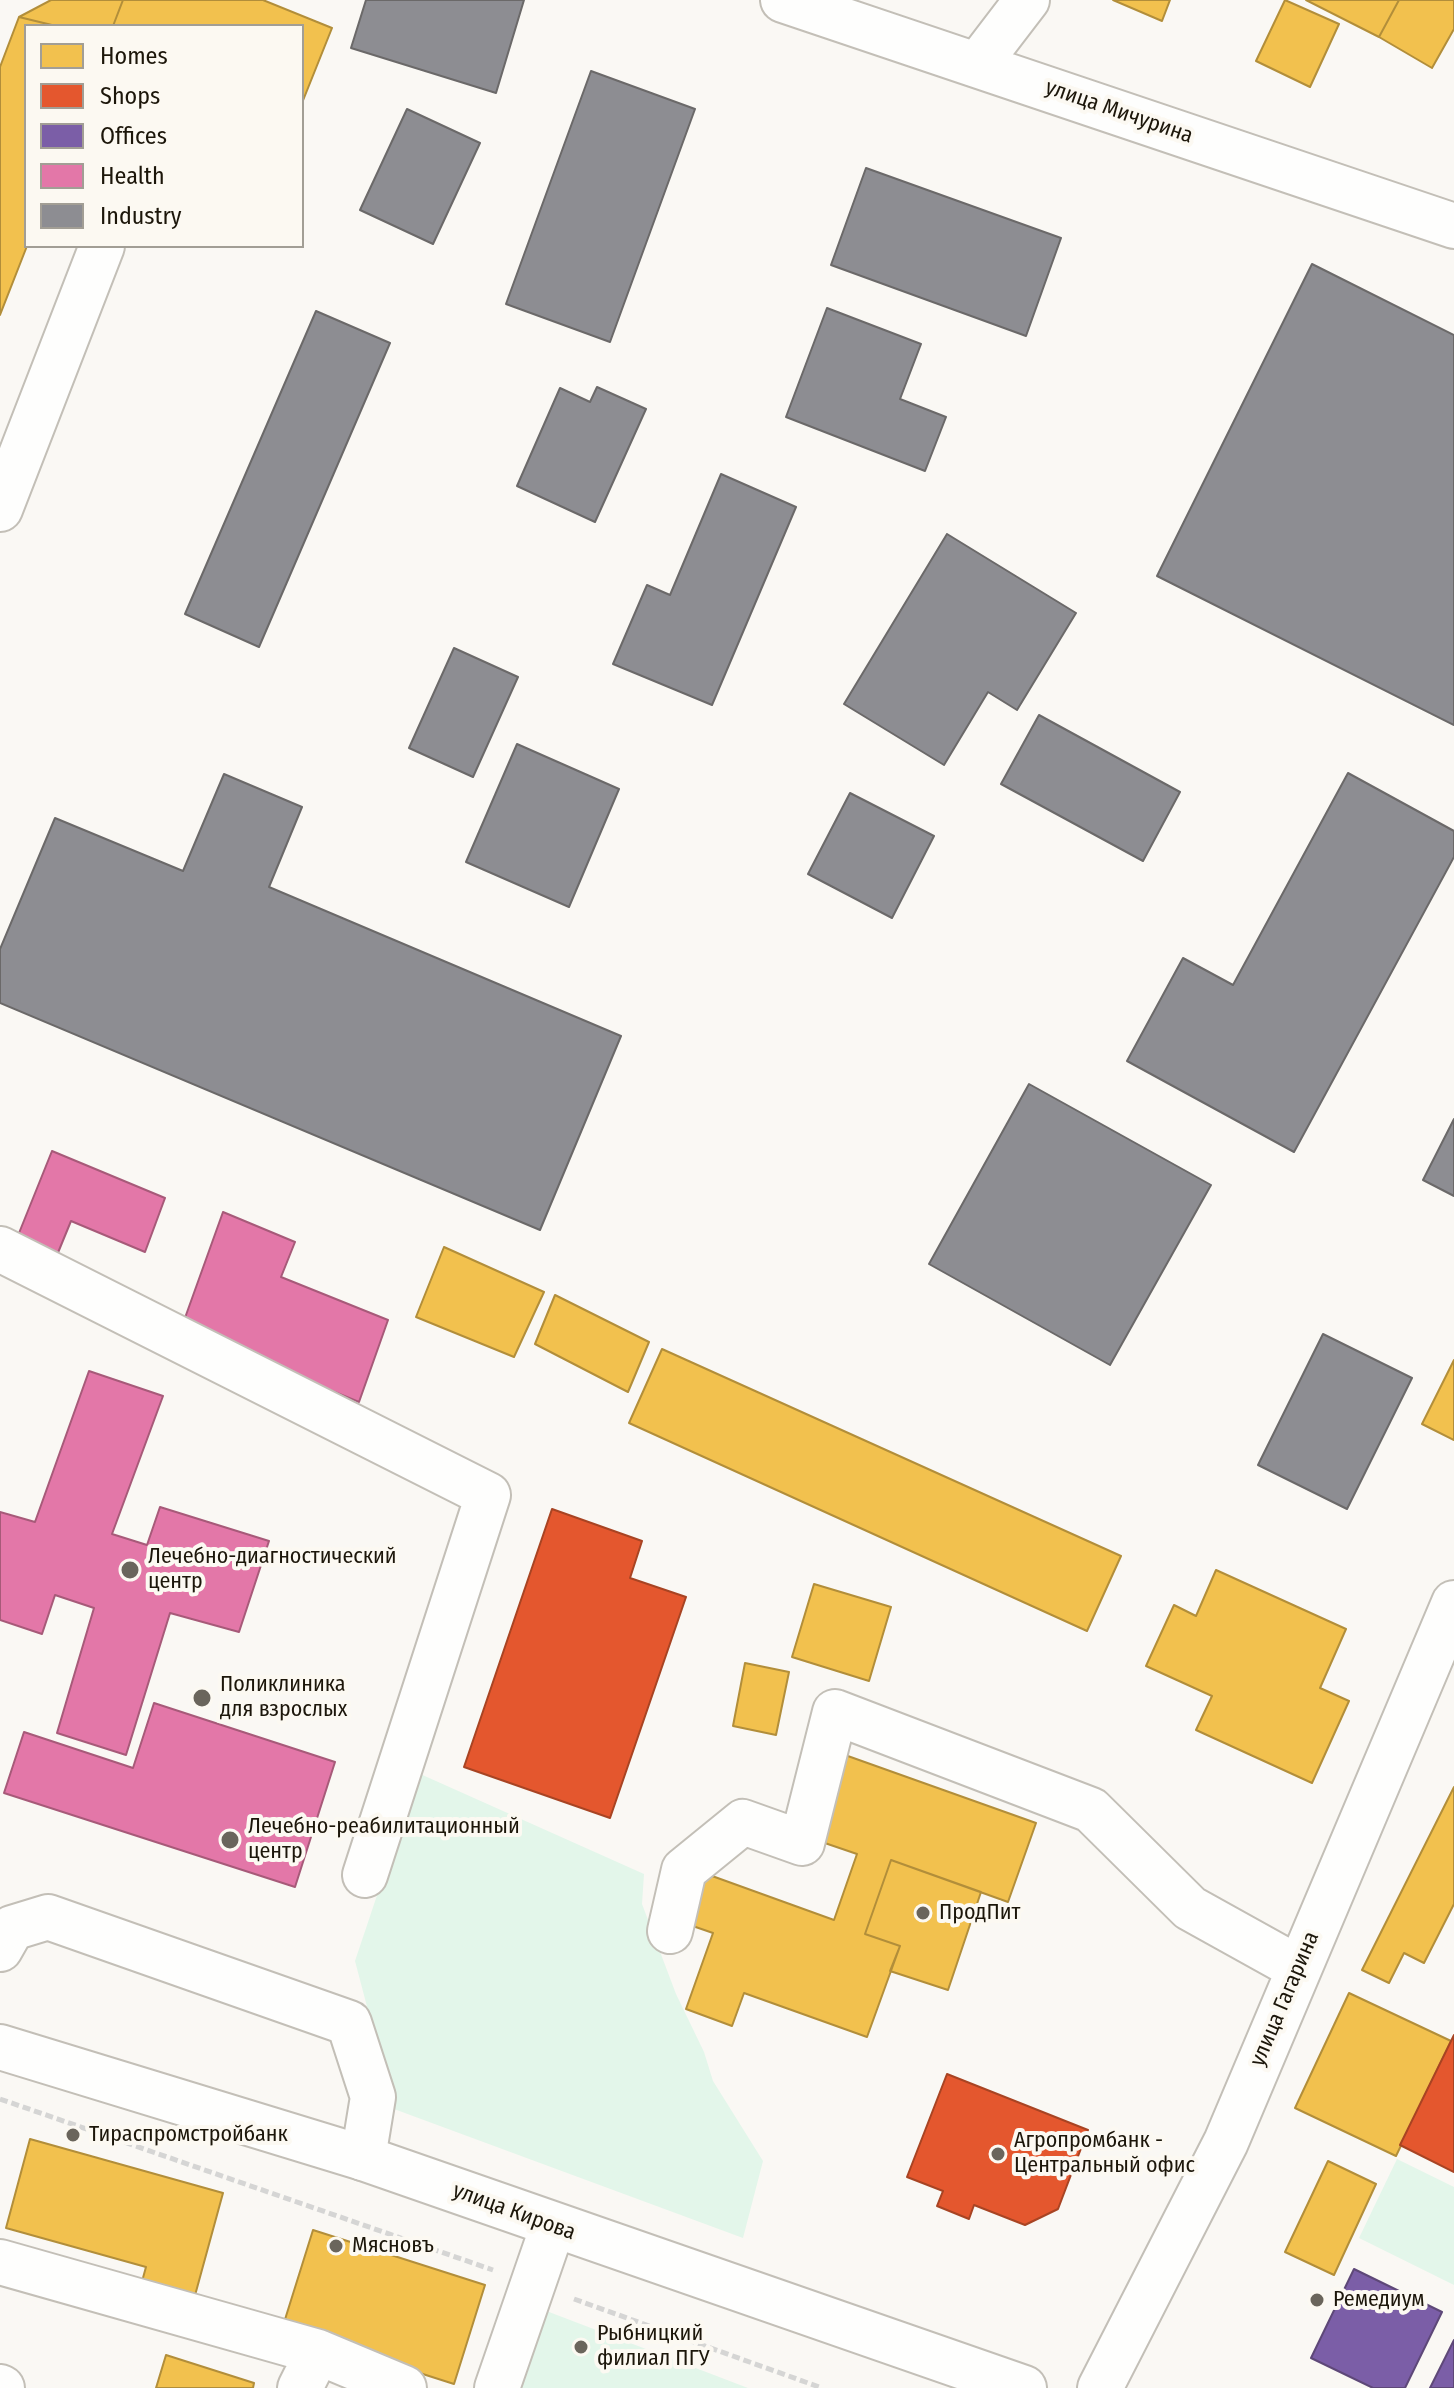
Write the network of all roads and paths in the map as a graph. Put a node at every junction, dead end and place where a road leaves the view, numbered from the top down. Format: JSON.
{"nodes":[{"id":1,"x":783,"y":0,"type":"edge"},
{"id":2,"x":1027,"y":0,"type":"edge"},
{"id":3,"x":978,"y":64,"type":"junction"},
{"id":4,"x":1454,"y":226,"type":"edge"},
{"id":5,"x":101,"y":248,"type":"edge"},
{"id":6,"x":0,"y":509,"type":"edge"},
{"id":7,"x":0,"y":1249,"type":"edge"},
{"id":8,"x":1454,"y":1603,"type":"edge"},
{"id":9,"x":365,"y":1875,"type":"dead end"},
{"id":10,"x":670,"y":1931,"type":"dead end"},
{"id":11,"x":0,"y":1949,"type":"edge"},
{"id":12,"x":1298,"y":1968,"type":"junction"},
{"id":13,"x":2,"y":2053,"type":"edge"},
{"id":14,"x":0,"y":2099,"type":"edge"},
{"id":15,"x":363,"y":2158,"type":"junction"},
{"id":16,"x":553,"y":2226,"type":"junction"},
{"id":17,"x":0,"y":2262,"type":"edge"},
{"id":18,"x":533,"y":2284,"type":"junction"},
{"id":19,"x":309,"y":2370,"type":"edge"},
{"id":20,"x":404,"y":2388,"type":"edge"},
{"id":21,"x":497,"y":2388,"type":"edge"},
{"id":22,"x":822,"y":2388,"type":"edge"},
{"id":23,"x":1024,"y":2388,"type":"edge"},
{"id":24,"x":1100,"y":2388,"type":"edge"}],
"edges":[{"from":1,"to":3,"type":"street","name":"улица Мичурина"},
{"from":2,"to":3,"type":"street"},
{"from":3,"to":4,"type":"street","name":"улица Мичурина"},
{"from":5,"to":6,"type":"street"},
{"from":7,"to":9,"type":"street"},
{"from":8,"to":12,"type":"street","name":"улица Гагарина"},
{"from":10,"to":12,"type":"street"},
{"from":11,"to":15,"type":"street"},
{"from":12,"to":24,"type":"street","name":"улица Гагарина"},
{"from":13,"to":15,"type":"street","name":"улица Кирова"},
{"from":14,"to":18,"type":"path"},
{"from":15,"to":16,"type":"street","name":"улица Кирова"},
{"from":16,"to":18,"type":"street"},
{"from":16,"to":23,"type":"street","name":"улица Кирова"},
{"from":17,"to":19,"type":"street"},
{"from":18,"to":21,"type":"street"},
{"from":18,"to":22,"type":"path"},
{"from":19,"to":20,"type":"street"}]}
